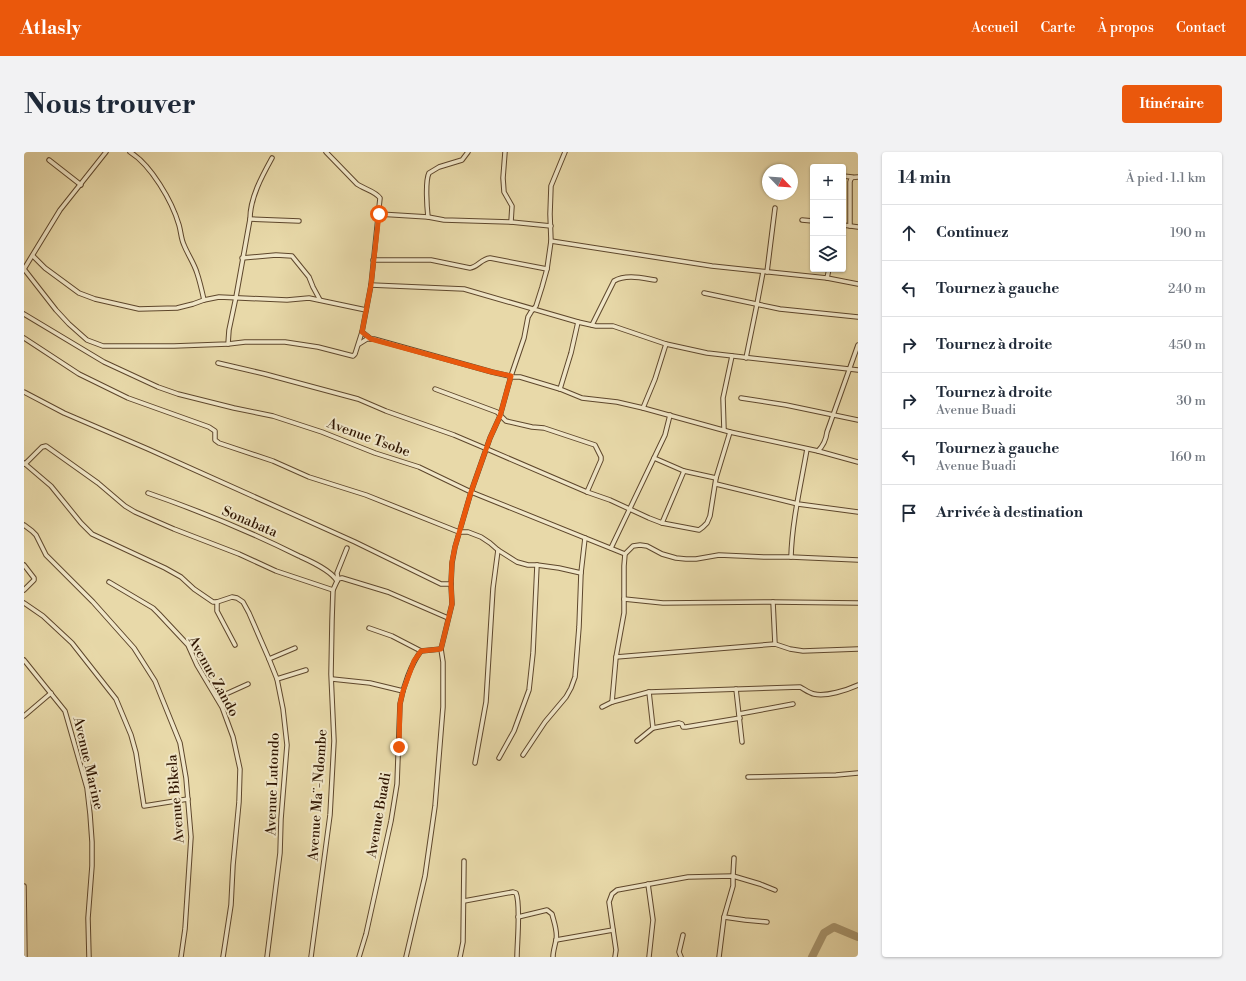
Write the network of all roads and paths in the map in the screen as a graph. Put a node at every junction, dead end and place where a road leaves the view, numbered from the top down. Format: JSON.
{"nodes":[{"id":1,"x":106,"y":152,"type":"edge"},
{"id":2,"x":130,"y":152,"type":"edge"},
{"id":3,"x":326,"y":152,"type":"edge"},
{"id":4,"x":468,"y":152,"type":"edge"},
{"id":5,"x":505,"y":152,"type":"edge"},
{"id":6,"x":564,"y":152,"type":"edge"},
{"id":7,"x":272,"y":158,"type":"dead end"},
{"id":8,"x":49,"y":160,"type":"dead end"},
{"id":9,"x":846,"y":176,"type":"edge"},
{"id":10,"x":853,"y":177,"type":"junction"},
{"id":11,"x":858,"y":177,"type":"edge"},
{"id":12,"x":81,"y":185,"type":"junction"},
{"id":13,"x":775,"y":208,"type":"dead end"},
{"id":14,"x":379,"y":214,"type":"junction"},
{"id":15,"x":428,"y":217,"type":"junction"},
{"id":16,"x":250,"y":219,"type":"junction"},
{"id":17,"x":802,"y":220,"type":"dead end"},
{"id":18,"x":299,"y":221,"type":"dead end"},
{"id":19,"x":810,"y":221,"type":"edge"},
{"id":20,"x":511,"y":222,"type":"junction"},
{"id":21,"x":846,"y":225,"type":"edge"},
{"id":22,"x":551,"y":226,"type":"junction"},
{"id":23,"x":850,"y":226,"type":"junction"},
{"id":24,"x":858,"y":227,"type":"edge"},
{"id":25,"x":551,"y":241,"type":"junction"},
{"id":26,"x":33,"y":256,"type":"junction"},
{"id":27,"x":242,"y":258,"type":"junction"},
{"id":28,"x":373,"y":260,"type":"junction"},
{"id":29,"x":547,"y":268,"type":"junction"},
{"id":30,"x":24,"y":269,"type":"edge"},
{"id":31,"x":765,"y":272,"type":"junction"},
{"id":32,"x":828,"y":272,"type":"edge"},
{"id":33,"x":827,"y":278,"type":"junction"},
{"id":34,"x":655,"y":280,"type":"dead end"},
{"id":35,"x":858,"y":284,"type":"edge"},
{"id":36,"x":371,"y":285,"type":"junction"},
{"id":37,"x":704,"y":293,"type":"dead end"},
{"id":38,"x":236,"y":297,"type":"junction"},
{"id":39,"x":204,"y":300,"type":"junction"},
{"id":40,"x":320,"y":300,"type":"junction"},
{"id":41,"x":757,"y":304,"type":"junction"},
{"id":42,"x":366,"y":310,"type":"junction"},
{"id":43,"x":533,"y":310,"type":"junction"},
{"id":44,"x":24,"y":314,"type":"edge"},
{"id":45,"x":858,"y":317,"type":"edge"},
{"id":46,"x":578,"y":322,"type":"junction"},
{"id":47,"x":592,"y":325,"type":"junction"},
{"id":48,"x":362,"y":332,"type":"junction"},
{"id":49,"x":24,"y":338,"type":"edge"},
{"id":50,"x":371,"y":339,"type":"junction"},
{"id":51,"x":228,"y":344,"type":"junction"},
{"id":52,"x":358,"y":344,"type":"junction"},
{"id":53,"x":666,"y":344,"type":"junction"},
{"id":54,"x":858,"y":345,"type":"edge"},
{"id":55,"x":732,"y":356,"type":"junction"},
{"id":56,"x":746,"y":358,"type":"junction"},
{"id":57,"x":218,"y":363,"type":"dead end"},
{"id":58,"x":850,"y":370,"type":"junction"},
{"id":59,"x":858,"y":370,"type":"edge"},
{"id":60,"x":511,"y":376,"type":"junction"},
{"id":61,"x":435,"y":389,"type":"dead end"},
{"id":62,"x":560,"y":389,"type":"junction"},
{"id":63,"x":24,"y":392,"type":"edge"},
{"id":64,"x":741,"y":398,"type":"dead end"},
{"id":65,"x":643,"y":408,"type":"junction"},
{"id":66,"x":670,"y":415,"type":"junction"},
{"id":67,"x":834,"y":415,"type":"junction"},
{"id":68,"x":500,"y":416,"type":"junction"},
{"id":69,"x":858,"y":420,"type":"edge"},
{"id":70,"x":724,"y":430,"type":"junction"},
{"id":71,"x":730,"y":432,"type":"junction"},
{"id":72,"x":487,"y":449,"type":"junction"},
{"id":73,"x":807,"y":449,"type":"junction"},
{"id":74,"x":818,"y":451,"type":"junction"},
{"id":75,"x":654,"y":458,"type":"junction"},
{"id":76,"x":858,"y":462,"type":"edge"},
{"id":77,"x":25,"y":463,"type":"edge"},
{"id":78,"x":684,"y":471,"type":"junction"},
{"id":79,"x":716,"y":478,"type":"junction"},
{"id":80,"x":716,"y":484,"type":"junction"},
{"id":81,"x":471,"y":492,"type":"junction"},
{"id":82,"x":587,"y":492,"type":"junction"},
{"id":83,"x":148,"y":493,"type":"dead end"},
{"id":84,"x":798,"y":504,"type":"junction"},
{"id":85,"x":630,"y":509,"type":"junction"},
{"id":86,"x":858,"y":512,"type":"edge"},
{"id":87,"x":662,"y":523,"type":"junction"},
{"id":88,"x":24,"y":525,"type":"edge"},
{"id":89,"x":459,"y":532,"type":"junction"},
{"id":90,"x":585,"y":538,"type":"junction"},
{"id":91,"x":347,"y":548,"type":"dead end"},
{"id":92,"x":611,"y":548,"type":"junction"},
{"id":93,"x":498,"y":550,"type":"junction"},
{"id":94,"x":625,"y":554,"type":"junction"},
{"id":95,"x":791,"y":557,"type":"junction"},
{"id":96,"x":858,"y":560,"type":"edge"},
{"id":97,"x":537,"y":565,"type":"junction"},
{"id":98,"x":24,"y":566,"type":"edge"},
{"id":99,"x":581,"y":573,"type":"junction"},
{"id":100,"x":338,"y":580,"type":"junction"},
{"id":101,"x":109,"y":582,"type":"dead end"},
{"id":102,"x":451,"y":584,"type":"junction"},
{"id":103,"x":334,"y":588,"type":"junction"},
{"id":104,"x":24,"y":590,"type":"edge"},
{"id":105,"x":624,"y":599,"type":"junction"},
{"id":106,"x":217,"y":602,"type":"junction"},
{"id":107,"x":773,"y":602,"type":"junction"},
{"id":108,"x":24,"y":603,"type":"edge"},
{"id":109,"x":858,"y":603,"type":"edge"},
{"id":110,"x":448,"y":618,"type":"junction"},
{"id":111,"x":369,"y":628,"type":"dead end"},
{"id":112,"x":775,"y":644,"type":"junction"},
{"id":113,"x":235,"y":645,"type":"dead end"},
{"id":114,"x":295,"y":648,"type":"dead end"},
{"id":115,"x":441,"y":649,"type":"junction"},
{"id":116,"x":858,"y":649,"type":"edge"},
{"id":117,"x":421,"y":651,"type":"junction"},
{"id":118,"x":616,"y":657,"type":"junction"},
{"id":119,"x":269,"y":659,"type":"junction"},
{"id":120,"x":24,"y":660,"type":"edge"},
{"id":121,"x":306,"y":670,"type":"dead end"},
{"id":122,"x":277,"y":679,"type":"junction"},
{"id":123,"x":332,"y":679,"type":"junction"},
{"id":124,"x":248,"y":684,"type":"dead end"},
{"id":125,"x":858,"y":685,"type":"edge"},
{"id":126,"x":736,"y":690,"type":"junction"},
{"id":127,"x":403,"y":691,"type":"junction"},
{"id":128,"x":649,"y":692,"type":"junction"},
{"id":129,"x":51,"y":693,"type":"junction"},
{"id":130,"x":217,"y":698,"type":"junction"},
{"id":131,"x":612,"y":702,"type":"junction"},
{"id":132,"x":793,"y":704,"type":"dead end"},
{"id":133,"x":602,"y":707,"type":"dead end"},
{"id":134,"x":25,"y":714,"type":"edge"},
{"id":135,"x":740,"y":716,"type":"junction"},
{"id":136,"x":653,"y":728,"type":"junction"},
{"id":137,"x":637,"y":741,"type":"dead end"},
{"id":138,"x":742,"y":742,"type":"dead end"},
{"id":139,"x":523,"y":755,"type":"dead end"},
{"id":140,"x":499,"y":758,"type":"dead end"},
{"id":141,"x":475,"y":763,"type":"dead end"},
{"id":142,"x":858,"y":773,"type":"edge"},
{"id":143,"x":748,"y":777,"type":"dead end"},
{"id":144,"x":188,"y":799,"type":"junction"},
{"id":145,"x":734,"y":858,"type":"dead end"},
{"id":146,"x":464,"y":861,"type":"dead end"},
{"id":147,"x":733,"y":876,"type":"junction"},
{"id":148,"x":648,"y":884,"type":"junction"},
{"id":149,"x":24,"y":886,"type":"edge"},
{"id":150,"x":775,"y":890,"type":"dead end"},
{"id":151,"x":464,"y":901,"type":"junction"},
{"id":152,"x":518,"y":917,"type":"junction"},
{"id":153,"x":724,"y":917,"type":"junction"},
{"id":154,"x":767,"y":922,"type":"dead end"},
{"id":155,"x":613,"y":930,"type":"junction"},
{"id":156,"x":683,"y":935,"type":"dead end"},
{"id":157,"x":556,"y":940,"type":"junction"},
{"id":158,"x":25,"y":957,"type":"edge"},
{"id":159,"x":89,"y":957,"type":"edge"},
{"id":160,"x":181,"y":957,"type":"edge"},
{"id":161,"x":223,"y":957,"type":"edge"},
{"id":162,"x":267,"y":957,"type":"edge"},
{"id":163,"x":311,"y":957,"type":"edge"},
{"id":164,"x":359,"y":957,"type":"edge"},
{"id":165,"x":406,"y":957,"type":"edge"},
{"id":166,"x":460,"y":957,"type":"edge"},
{"id":167,"x":517,"y":957,"type":"edge"},
{"id":168,"x":553,"y":957,"type":"edge"},
{"id":169,"x":615,"y":957,"type":"edge"},
{"id":170,"x":649,"y":957,"type":"edge"},
{"id":171,"x":681,"y":957,"type":"edge"},
{"id":172,"x":720,"y":957,"type":"edge"}],
"edges":[{"from":1,"to":12,"type":"street"},
{"from":2,"to":39,"type":"street"},
{"from":3,"to":14,"type":"street"},
{"from":4,"to":15,"type":"street"},
{"from":5,"to":20,"type":"street"},
{"from":6,"to":22,"type":"street"},
{"from":7,"to":16,"type":"street"},
{"from":8,"to":12,"type":"street"},
{"from":9,"to":10,"type":"street"},
{"from":10,"to":11,"type":"street"},
{"from":10,"to":23,"type":"street"},
{"from":12,"to":26,"type":"street"},
{"from":13,"to":31,"type":"street"},
{"from":14,"to":15,"type":"street"},
{"from":14,"to":28,"type":"street"},
{"from":15,"to":20,"type":"street"},
{"from":16,"to":18,"type":"street"},
{"from":16,"to":27,"type":"street"},
{"from":17,"to":19,"type":"street"},
{"from":20,"to":22,"type":"street"},
{"from":21,"to":23,"type":"street"},
{"from":22,"to":25,"type":"street"},
{"from":23,"to":24,"type":"street"},
{"from":25,"to":29,"type":"street"},
{"from":25,"to":31,"type":"street"},
{"from":26,"to":30,"type":"street"},
{"from":26,"to":39,"type":"street"},
{"from":27,"to":38,"type":"street"},
{"from":27,"to":40,"type":"street"},
{"from":28,"to":29,"type":"street"},
{"from":28,"to":36,"type":"street"},
{"from":29,"to":43,"type":"street"},
{"from":30,"to":51,"type":"street"},
{"from":31,"to":33,"type":"street"},
{"from":31,"to":41,"type":"street"},
{"from":32,"to":33,"type":"street"},
{"from":33,"to":35,"type":"street"},
{"from":34,"to":47,"type":"street"},
{"from":36,"to":42,"type":"street"},
{"from":36,"to":43,"type":"street"},
{"from":37,"to":41,"type":"street"},
{"from":38,"to":39,"type":"street"},
{"from":38,"to":40,"type":"street"},
{"from":38,"to":51,"type":"street"},
{"from":40,"to":42,"type":"street"},
{"from":41,"to":45,"type":"street"},
{"from":41,"to":56,"type":"street"},
{"from":42,"to":48,"type":"street"},
{"from":43,"to":46,"type":"street"},
{"from":43,"to":60,"type":"street"},
{"from":44,"to":81,"type":"street","name":"Avenue Tsobe"},
{"from":46,"to":47,"type":"street"},
{"from":46,"to":62,"type":"street"},
{"from":47,"to":53,"type":"street"},
{"from":48,"to":50,"type":"street"},
{"from":48,"to":52,"type":"street"},
{"from":49,"to":89,"type":"street"},
{"from":50,"to":52,"type":"street"},
{"from":50,"to":60,"type":"street"},
{"from":51,"to":52,"type":"street"},
{"from":53,"to":55,"type":"street"},
{"from":53,"to":65,"type":"street"},
{"from":54,"to":58,"type":"street"},
{"from":55,"to":56,"type":"street"},
{"from":55,"to":70,"type":"street"},
{"from":56,"to":58,"type":"street"},
{"from":57,"to":72,"type":"street"},
{"from":58,"to":59,"type":"street"},
{"from":58,"to":67,"type":"street"},
{"from":60,"to":62,"type":"street"},
{"from":60,"to":68,"type":"street"},
{"from":61,"to":68,"type":"street"},
{"from":62,"to":65,"type":"street"},
{"from":63,"to":102,"type":"street"},
{"from":64,"to":67,"type":"street"},
{"from":65,"to":66,"type":"street"},
{"from":66,"to":70,"type":"street"},
{"from":66,"to":75,"type":"street"},
{"from":67,"to":69,"type":"street"},
{"from":67,"to":74,"type":"street"},
{"from":68,"to":72,"type":"street"},
{"from":68,"to":82,"type":"street"},
{"from":70,"to":71,"type":"street"},
{"from":71,"to":73,"type":"street"},
{"from":71,"to":79,"type":"street"},
{"from":72,"to":81,"type":"street"},
{"from":72,"to":82,"type":"street"},
{"from":73,"to":74,"type":"street"},
{"from":73,"to":84,"type":"street"},
{"from":74,"to":76,"type":"street"},
{"from":75,"to":78,"type":"street"},
{"from":75,"to":85,"type":"street"},
{"from":77,"to":103,"type":"street"},
{"from":77,"to":106,"type":"street"},
{"from":78,"to":79,"type":"street"},
{"from":78,"to":87,"type":"street"},
{"from":79,"to":80,"type":"street"},
{"from":80,"to":84,"type":"street"},
{"from":80,"to":87,"type":"street"},
{"from":81,"to":89,"type":"street"},
{"from":81,"to":90,"type":"street","name":"Avenue Tsobe"},
{"from":82,"to":85,"type":"street"},
{"from":83,"to":100,"type":"street","name":"Sonabata"},
{"from":84,"to":86,"type":"street"},
{"from":84,"to":95,"type":"street"},
{"from":85,"to":87,"type":"street"},
{"from":85,"to":92,"type":"street"},
{"from":88,"to":144,"type":"street","name":"Avenue Bikela"},
{"from":89,"to":93,"type":"street"},
{"from":89,"to":102,"type":"street"},
{"from":90,"to":92,"type":"street","name":"Avenue Tsobe"},
{"from":90,"to":99,"type":"street"},
{"from":91,"to":100,"type":"street"},
{"from":92,"to":94,"type":"street","name":"Avenue Tsobe"},
{"from":93,"to":97,"type":"street"},
{"from":93,"to":141,"type":"street"},
{"from":94,"to":95,"type":"street"},
{"from":94,"to":105,"type":"street"},
{"from":95,"to":96,"type":"street"},
{"from":97,"to":99,"type":"street"},
{"from":97,"to":140,"type":"street"},
{"from":98,"to":104,"type":"street"},
{"from":99,"to":139,"type":"street"},
{"from":100,"to":103,"type":"street"},
{"from":100,"to":110,"type":"street"},
{"from":101,"to":130,"type":"street","name":"Avenue Zando"},
{"from":102,"to":110,"type":"street"},
{"from":103,"to":123,"type":"street","name":"Avenue Ma¨-Ndombe"},
{"from":105,"to":107,"type":"street"},
{"from":105,"to":118,"type":"street"},
{"from":106,"to":113,"type":"street"},
{"from":106,"to":119,"type":"street","name":"Avenue Lutondo"},
{"from":107,"to":109,"type":"street"},
{"from":107,"to":112,"type":"street"},
{"from":108,"to":144,"type":"street"},
{"from":110,"to":115,"type":"street"},
{"from":111,"to":117,"type":"street"},
{"from":112,"to":116,"type":"street"},
{"from":112,"to":118,"type":"street"},
{"from":114,"to":119,"type":"street"},
{"from":115,"to":117,"type":"street"},
{"from":115,"to":165,"type":"street"},
{"from":117,"to":127,"type":"street","name":"Avenue Buadi"},
{"from":118,"to":131,"type":"street"},
{"from":119,"to":122,"type":"street","name":"Avenue Lutondo"},
{"from":120,"to":129,"type":"street","name":"Avenue Marine"},
{"from":121,"to":122,"type":"street"},
{"from":122,"to":162,"type":"street","name":"Avenue Lutondo"},
{"from":123,"to":127,"type":"street"},
{"from":123,"to":163,"type":"street","name":"Avenue Ma¨-Ndombe"},
{"from":124,"to":130,"type":"street"},
{"from":125,"to":126,"type":"street"},
{"from":126,"to":128,"type":"street"},
{"from":126,"to":135,"type":"street"},
{"from":127,"to":164,"type":"street","name":"Avenue Buadi"},
{"from":128,"to":131,"type":"street"},
{"from":128,"to":136,"type":"street"},
{"from":129,"to":134,"type":"street"},
{"from":129,"to":159,"type":"street","name":"Avenue Marine"},
{"from":130,"to":161,"type":"street","name":"Avenue Zando"},
{"from":131,"to":133,"type":"street"},
{"from":132,"to":135,"type":"street"},
{"from":135,"to":136,"type":"street"},
{"from":135,"to":138,"type":"street"},
{"from":136,"to":137,"type":"street"},
{"from":142,"to":143,"type":"street"},
{"from":144,"to":160,"type":"street","name":"Avenue Bikela"},
{"from":145,"to":147,"type":"street"},
{"from":146,"to":151,"type":"street"},
{"from":147,"to":148,"type":"street"},
{"from":147,"to":150,"type":"street"},
{"from":147,"to":153,"type":"street"},
{"from":148,"to":155,"type":"street"},
{"from":148,"to":170,"type":"street"},
{"from":149,"to":158,"type":"street"},
{"from":151,"to":152,"type":"street"},
{"from":151,"to":166,"type":"street"},
{"from":152,"to":157,"type":"street"},
{"from":152,"to":167,"type":"street"},
{"from":153,"to":154,"type":"street"},
{"from":153,"to":172,"type":"street"},
{"from":155,"to":157,"type":"street"},
{"from":155,"to":169,"type":"street"},
{"from":156,"to":171,"type":"street"},
{"from":157,"to":168,"type":"street"}]}
